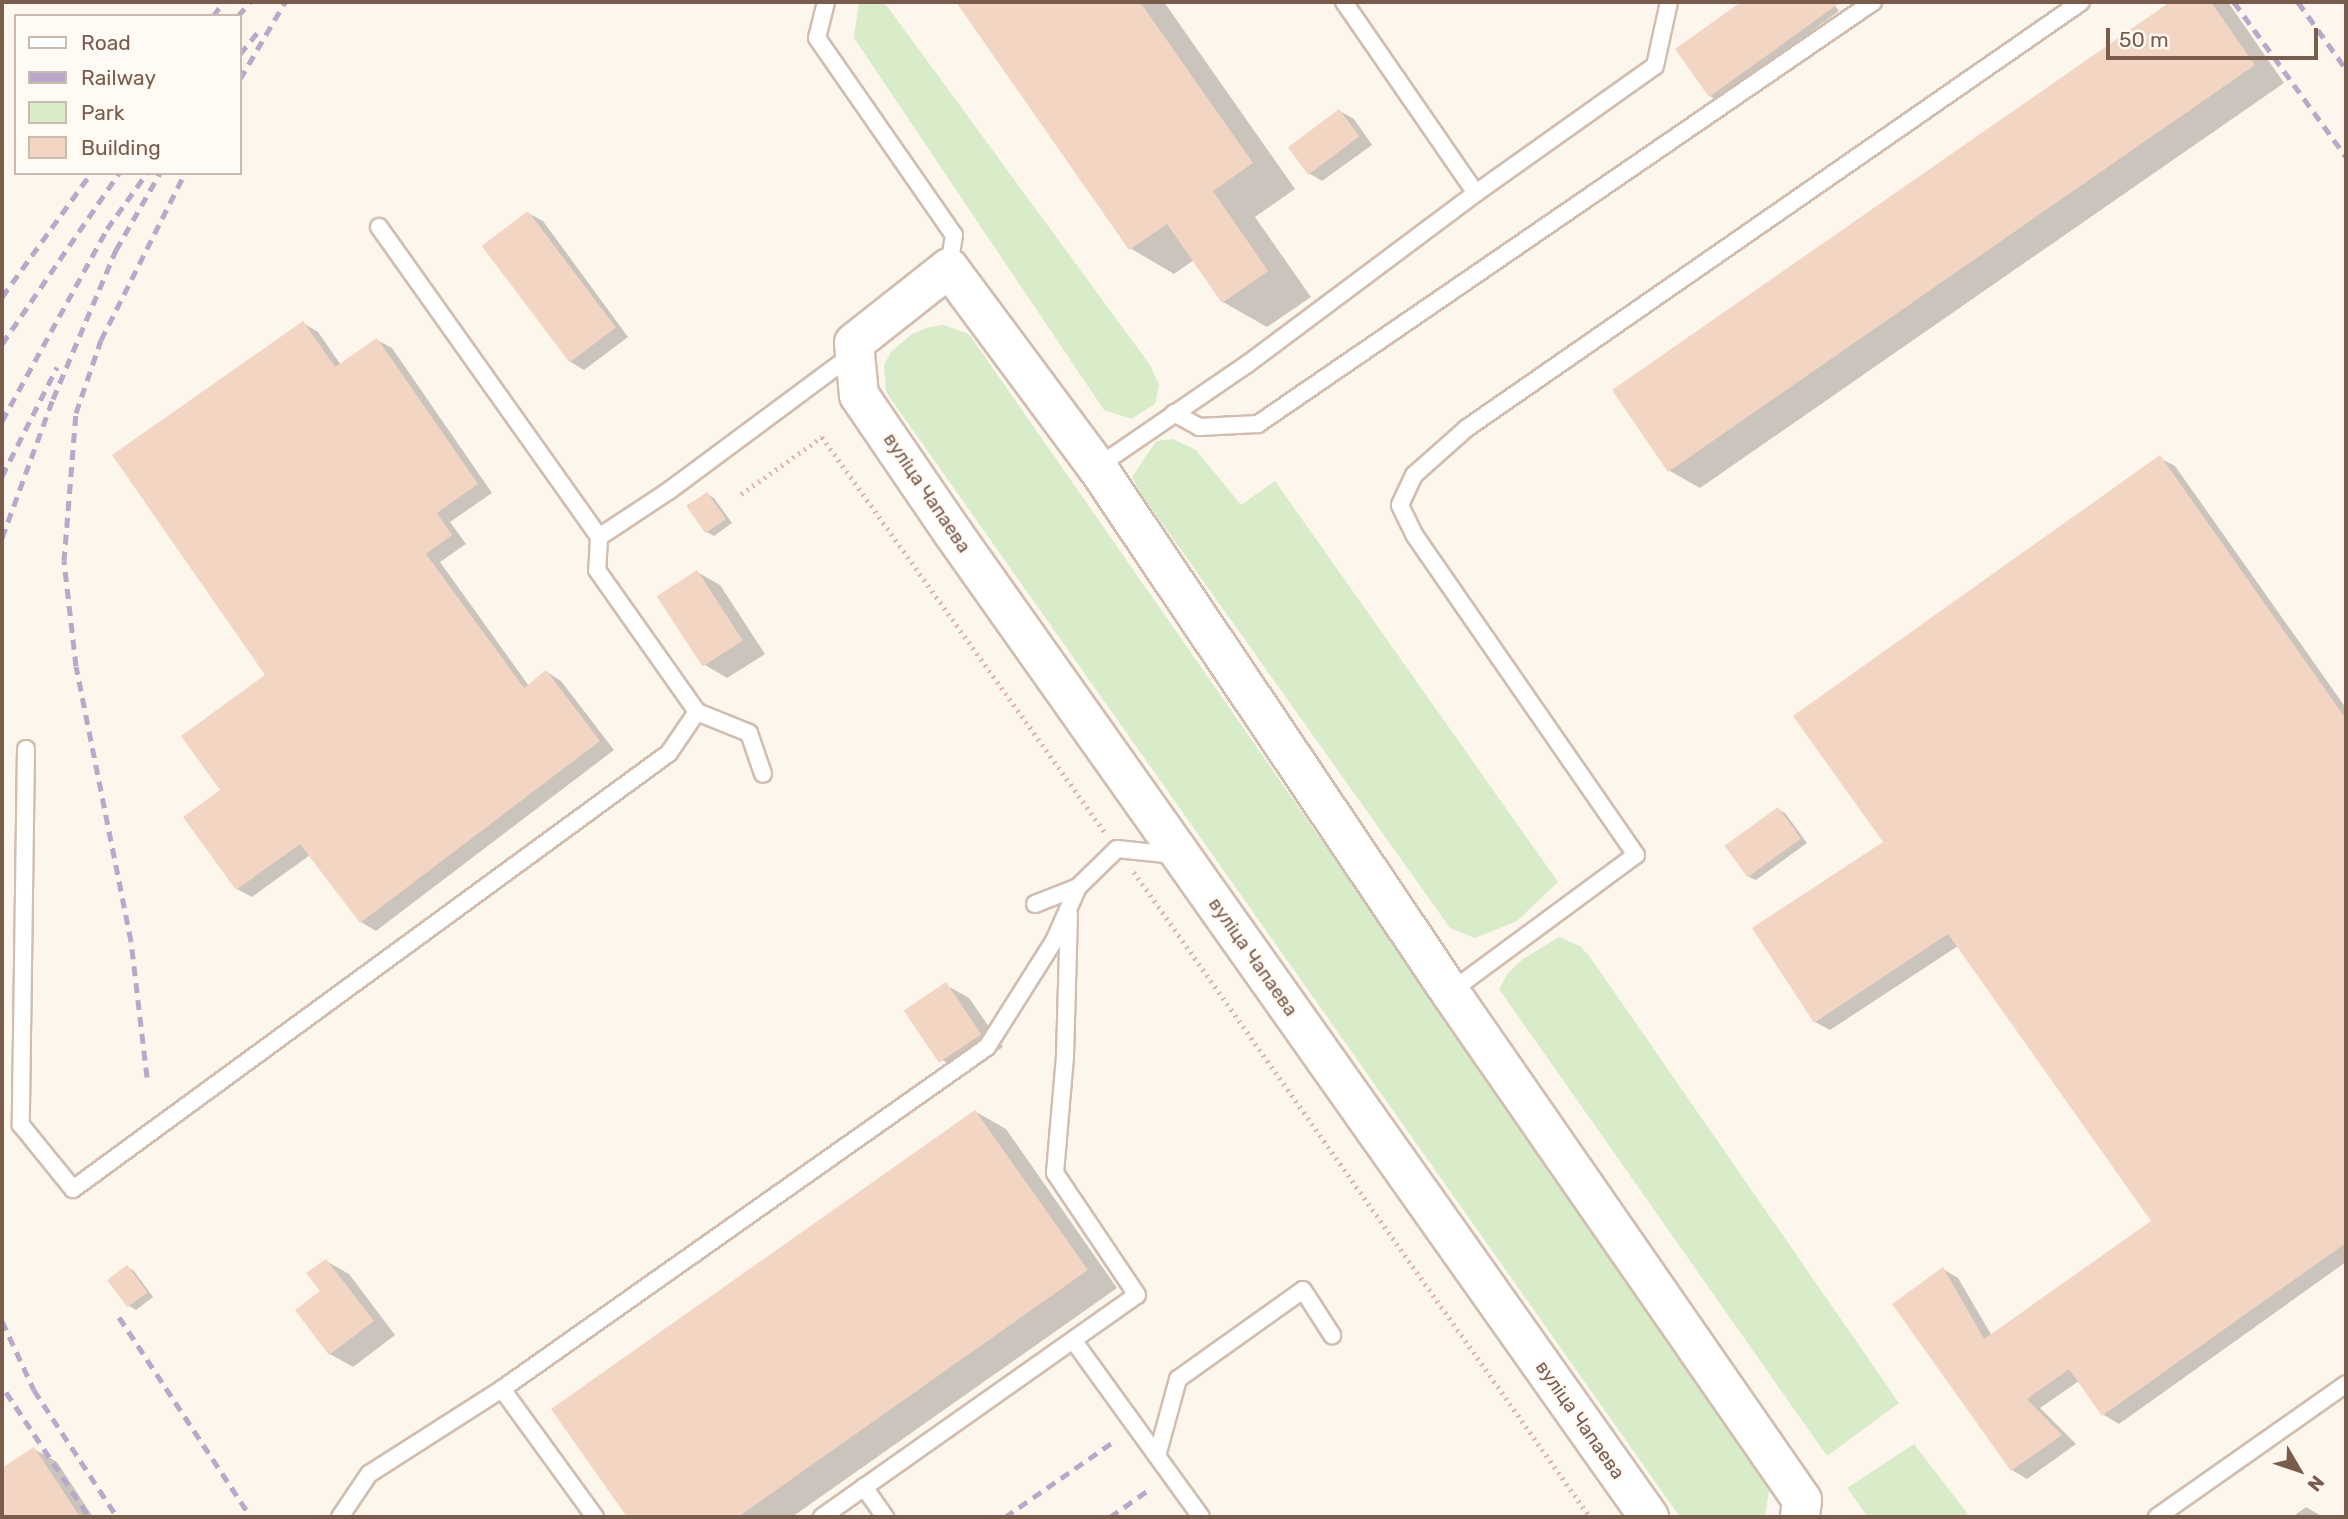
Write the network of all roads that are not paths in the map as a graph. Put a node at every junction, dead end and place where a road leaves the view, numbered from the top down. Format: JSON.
{"nodes":[{"id":1,"x":826,"y":2,"type":"edge"},
{"id":2,"x":1344,"y":2,"type":"edge"},
{"id":3,"x":1669,"y":2,"type":"edge"},
{"id":4,"x":1873,"y":2,"type":"edge"},
{"id":5,"x":2081,"y":2,"type":"edge"},
{"id":6,"x":1476,"y":193,"type":"junction"},
{"id":7,"x":379,"y":227,"type":"dead end"},
{"id":8,"x":949,"y":268,"type":"junction"},
{"id":9,"x":855,"y":353,"type":"junction"},
{"id":10,"x":1174,"y":413,"type":"junction"},
{"id":11,"x":1097,"y":467,"type":"junction"},
{"id":12,"x":599,"y":537,"type":"junction"},
{"id":13,"x":697,"y":712,"type":"junction"},
{"id":14,"x":26,"y":750,"type":"dead end"},
{"id":15,"x":763,"y":774,"type":"dead end"},
{"id":16,"x":1181,"y":856,"type":"junction"},
{"id":17,"x":1078,"y":887,"type":"junction"},
{"id":18,"x":1035,"y":904,"type":"dead end"},
{"id":19,"x":1069,"y":905,"type":"junction"},
{"id":20,"x":1450,"y":992,"type":"junction"},
{"id":21,"x":1332,"y":1335,"type":"dead end"},
{"id":22,"x":1073,"y":1340,"type":"junction"},
{"id":23,"x":2346,"y":1384,"type":"edge"},
{"id":24,"x":502,"y":1389,"type":"junction"},
{"id":25,"x":1157,"y":1456,"type":"junction"},
{"id":26,"x":864,"y":1488,"type":"junction"},
{"id":27,"x":340,"y":1517,"type":"edge"},
{"id":28,"x":596,"y":1517,"type":"edge"},
{"id":29,"x":822,"y":1517,"type":"edge"},
{"id":30,"x":885,"y":1517,"type":"edge"},
{"id":31,"x":1201,"y":1517,"type":"edge"},
{"id":32,"x":1649,"y":1517,"type":"edge"},
{"id":33,"x":1800,"y":1517,"type":"edge"},
{"id":34,"x":2157,"y":1517,"type":"edge"}],
"edges":[{"from":1,"to":8,"type":"lane"},
{"from":2,"to":6,"type":"lane"},
{"from":3,"to":6,"type":"lane"},
{"from":4,"to":10,"type":"lane"},
{"from":5,"to":20,"type":"lane"},
{"from":6,"to":10,"type":"lane"},
{"from":7,"to":12,"type":"lane"},
{"from":8,"to":9,"type":"street"},
{"from":8,"to":11,"type":"street"},
{"from":9,"to":12,"type":"lane"},
{"from":9,"to":16,"type":"street","name":"вуліца Чапаева"},
{"from":10,"to":11,"type":"lane"},
{"from":11,"to":20,"type":"street"},
{"from":12,"to":13,"type":"lane"},
{"from":13,"to":14,"type":"lane"},
{"from":13,"to":15,"type":"lane"},
{"from":16,"to":17,"type":"lane"},
{"from":16,"to":32,"type":"street","name":"вуліца Чапаева"},
{"from":17,"to":18,"type":"lane"},
{"from":17,"to":19,"type":"lane"},
{"from":19,"to":22,"type":"lane"},
{"from":19,"to":24,"type":"lane"},
{"from":20,"to":33,"type":"street"},
{"from":21,"to":25,"type":"lane"},
{"from":22,"to":25,"type":"lane"},
{"from":22,"to":26,"type":"lane"},
{"from":23,"to":34,"type":"lane"},
{"from":24,"to":27,"type":"lane"},
{"from":24,"to":28,"type":"lane"},
{"from":25,"to":31,"type":"lane"},
{"from":26,"to":29,"type":"lane"},
{"from":26,"to":30,"type":"lane"}]}
